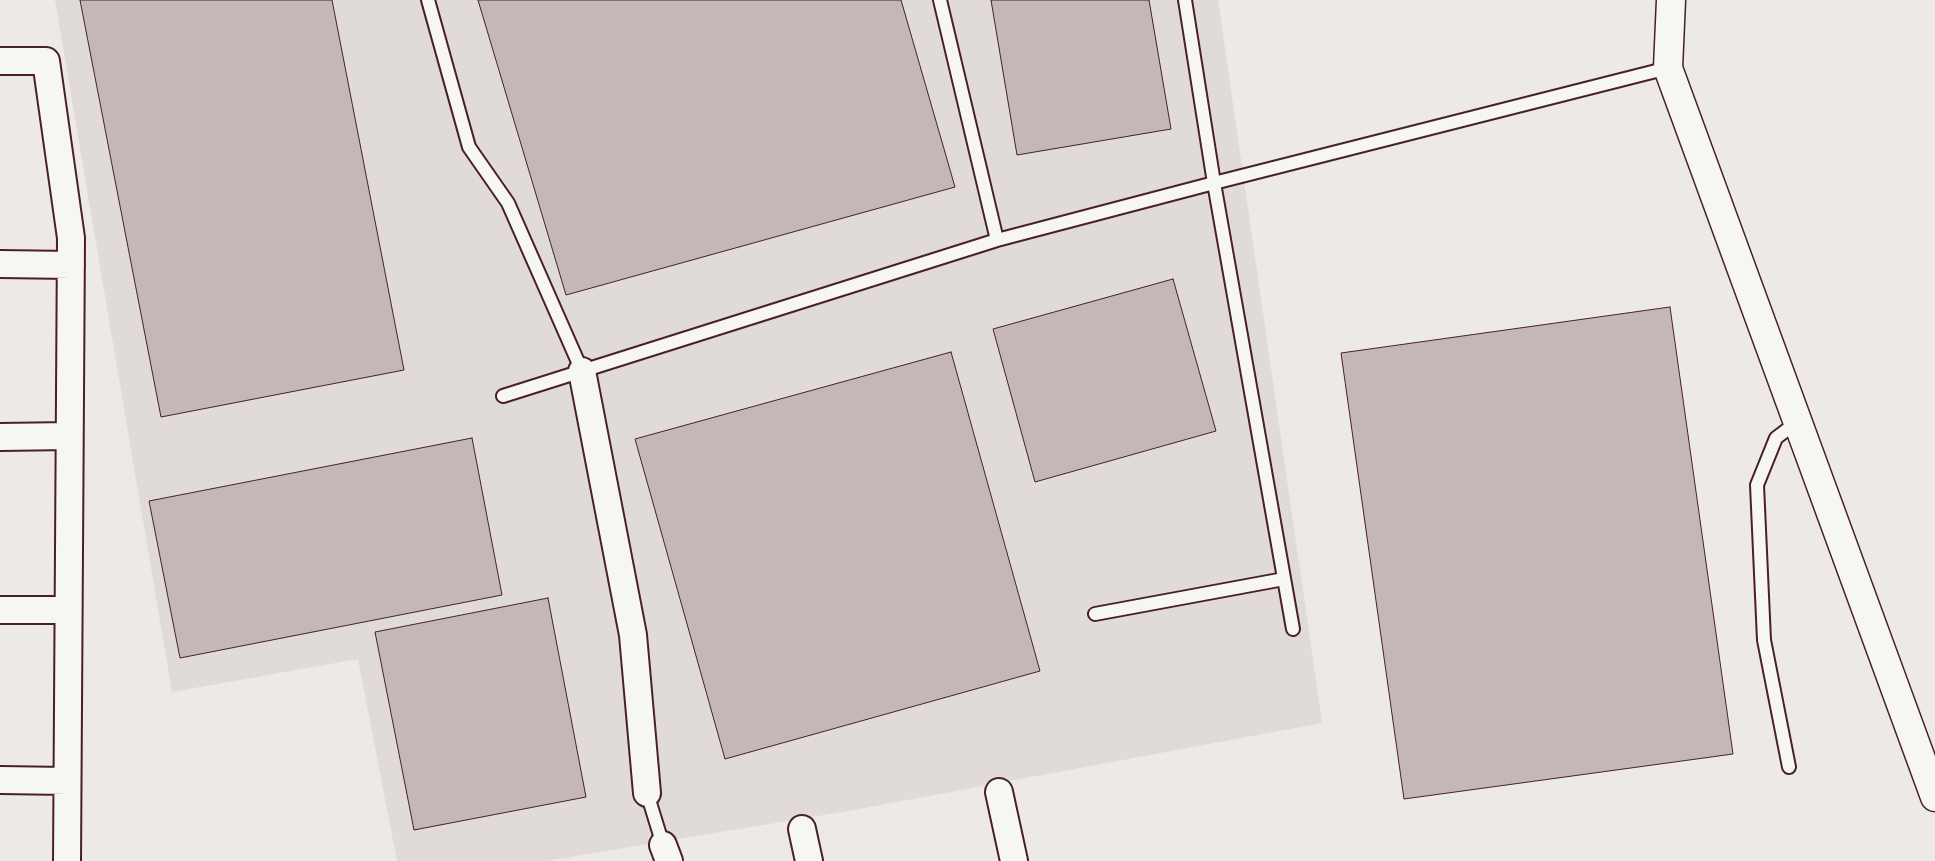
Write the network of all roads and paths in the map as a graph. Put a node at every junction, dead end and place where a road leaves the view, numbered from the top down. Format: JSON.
{"nodes":[{"id":1,"x":428,"y":0,"type":"edge"},
{"id":2,"x":940,"y":0,"type":"edge"},
{"id":3,"x":1185,"y":0,"type":"edge"},
{"id":4,"x":1671,"y":0,"type":"edge"},
{"id":5,"x":0,"y":61,"type":"edge"},
{"id":6,"x":1668,"y":68,"type":"junction"},
{"id":7,"x":1214,"y":183,"type":"junction"},
{"id":8,"x":997,"y":240,"type":"junction"},
{"id":9,"x":0,"y":264,"type":"edge"},
{"id":10,"x":71,"y":265,"type":"junction"},
{"id":11,"x":582,"y":370,"type":"junction"},
{"id":12,"x":503,"y":396,"type":"dead end"},
{"id":13,"x":1797,"y":422,"type":"junction"},
{"id":14,"x":69,"y":436,"type":"junction"},
{"id":15,"x":0,"y":437,"type":"edge"},
{"id":16,"x":1284,"y":578,"type":"junction"},
{"id":17,"x":0,"y":610,"type":"edge"},
{"id":18,"x":68,"y":610,"type":"junction"},
{"id":19,"x":1095,"y":614,"type":"dead end"},
{"id":20,"x":1293,"y":629,"type":"dead end"},
{"id":21,"x":1788,"y":767,"type":"dead end"},
{"id":22,"x":0,"y":780,"type":"edge"},
{"id":23,"x":67,"y":781,"type":"junction"},
{"id":24,"x":999,"y":792,"type":"dead end"},
{"id":25,"x":647,"y":793,"type":"joint"},
{"id":26,"x":1935,"y":797,"type":"edge"},
{"id":27,"x":802,"y":829,"type":"dead end"},
{"id":28,"x":666,"y":853,"type":"edge"},
{"id":29,"x":67,"y":861,"type":"edge"},
{"id":30,"x":809,"y":861,"type":"edge"},
{"id":31,"x":1014,"y":861,"type":"edge"}],
"edges":[{"from":1,"to":11,"type":"lane"},
{"from":2,"to":8,"type":"lane"},
{"from":3,"to":7,"type":"lane"},
{"from":4,"to":6,"type":"street"},
{"from":5,"to":10,"type":"street"},
{"from":6,"to":7,"type":"lane"},
{"from":6,"to":13,"type":"street"},
{"from":7,"to":8,"type":"lane"},
{"from":7,"to":16,"type":"lane"},
{"from":8,"to":11,"type":"lane"},
{"from":9,"to":10,"type":"street"},
{"from":10,"to":14,"type":"street"},
{"from":11,"to":12,"type":"lane"},
{"from":11,"to":25,"type":"street"},
{"from":13,"to":21,"type":"lane"},
{"from":13,"to":26,"type":"street"},
{"from":14,"to":15,"type":"street"},
{"from":14,"to":18,"type":"street"},
{"from":16,"to":19,"type":"lane"},
{"from":16,"to":20,"type":"lane"},
{"from":17,"to":18,"type":"street"},
{"from":18,"to":23,"type":"street"},
{"from":22,"to":23,"type":"street"},
{"from":23,"to":29,"type":"street"},
{"from":24,"to":31,"type":"street"},
{"from":25,"to":28,"type":"lane"},
{"from":27,"to":30,"type":"street"}]}
